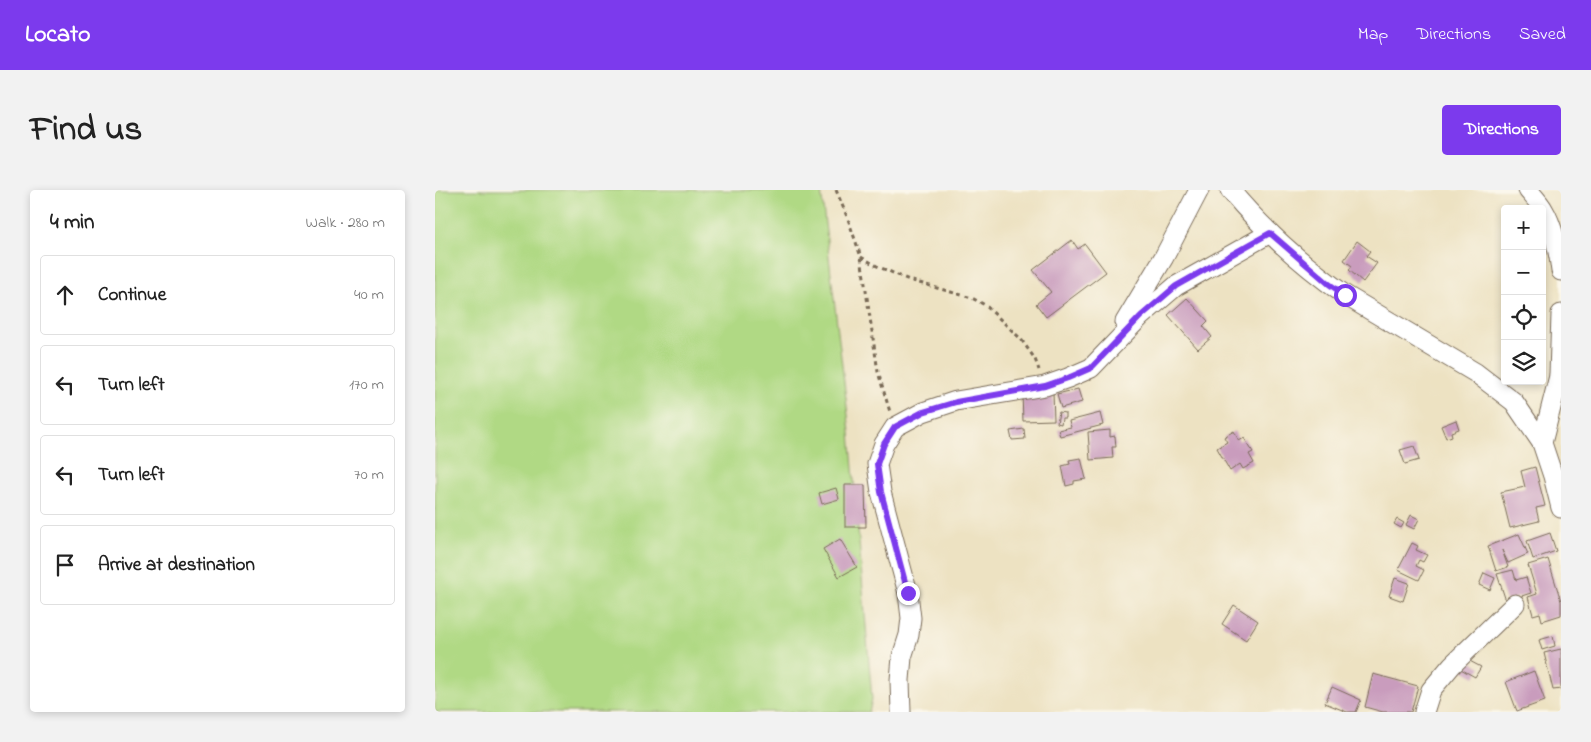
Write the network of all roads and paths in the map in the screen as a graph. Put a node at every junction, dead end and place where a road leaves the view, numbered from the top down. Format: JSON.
{"nodes":[{"id":1,"x":836,"y":190,"type":"edge"},
{"id":2,"x":1199,"y":190,"type":"edge"},
{"id":3,"x":1230,"y":190,"type":"edge"},
{"id":4,"x":1528,"y":190,"type":"edge"},
{"id":5,"x":1270,"y":233,"type":"junction"},
{"id":6,"x":861,"y":257,"type":"junction"},
{"id":7,"x":1561,"y":271,"type":"edge"},
{"id":8,"x":1561,"y":314,"type":"edge"},
{"id":9,"x":1110,"y":348,"type":"junction"},
{"id":10,"x":1560,"y":371,"type":"edge"},
{"id":11,"x":1045,"y":386,"type":"junction"},
{"id":12,"x":895,"y":427,"type":"junction"},
{"id":13,"x":1542,"y":443,"type":"junction"},
{"id":14,"x":1561,"y":508,"type":"edge"},
{"id":15,"x":1515,"y":604,"type":"dead end"},
{"id":16,"x":901,"y":712,"type":"edge"},
{"id":17,"x":1424,"y":712,"type":"edge"}],
"edges":[{"from":1,"to":6,"type":"path"},
{"from":2,"to":9,"type":"street"},
{"from":3,"to":5,"type":"street"},
{"from":4,"to":7,"type":"street"},
{"from":5,"to":9,"type":"street"},
{"from":5,"to":13,"type":"street"},
{"from":6,"to":11,"type":"path"},
{"from":6,"to":12,"type":"path"},
{"from":8,"to":10,"type":"street"},
{"from":9,"to":11,"type":"street"},
{"from":10,"to":13,"type":"street"},
{"from":11,"to":12,"type":"street"},
{"from":12,"to":16,"type":"street"},
{"from":13,"to":14,"type":"street"},
{"from":15,"to":17,"type":"street"}]}
